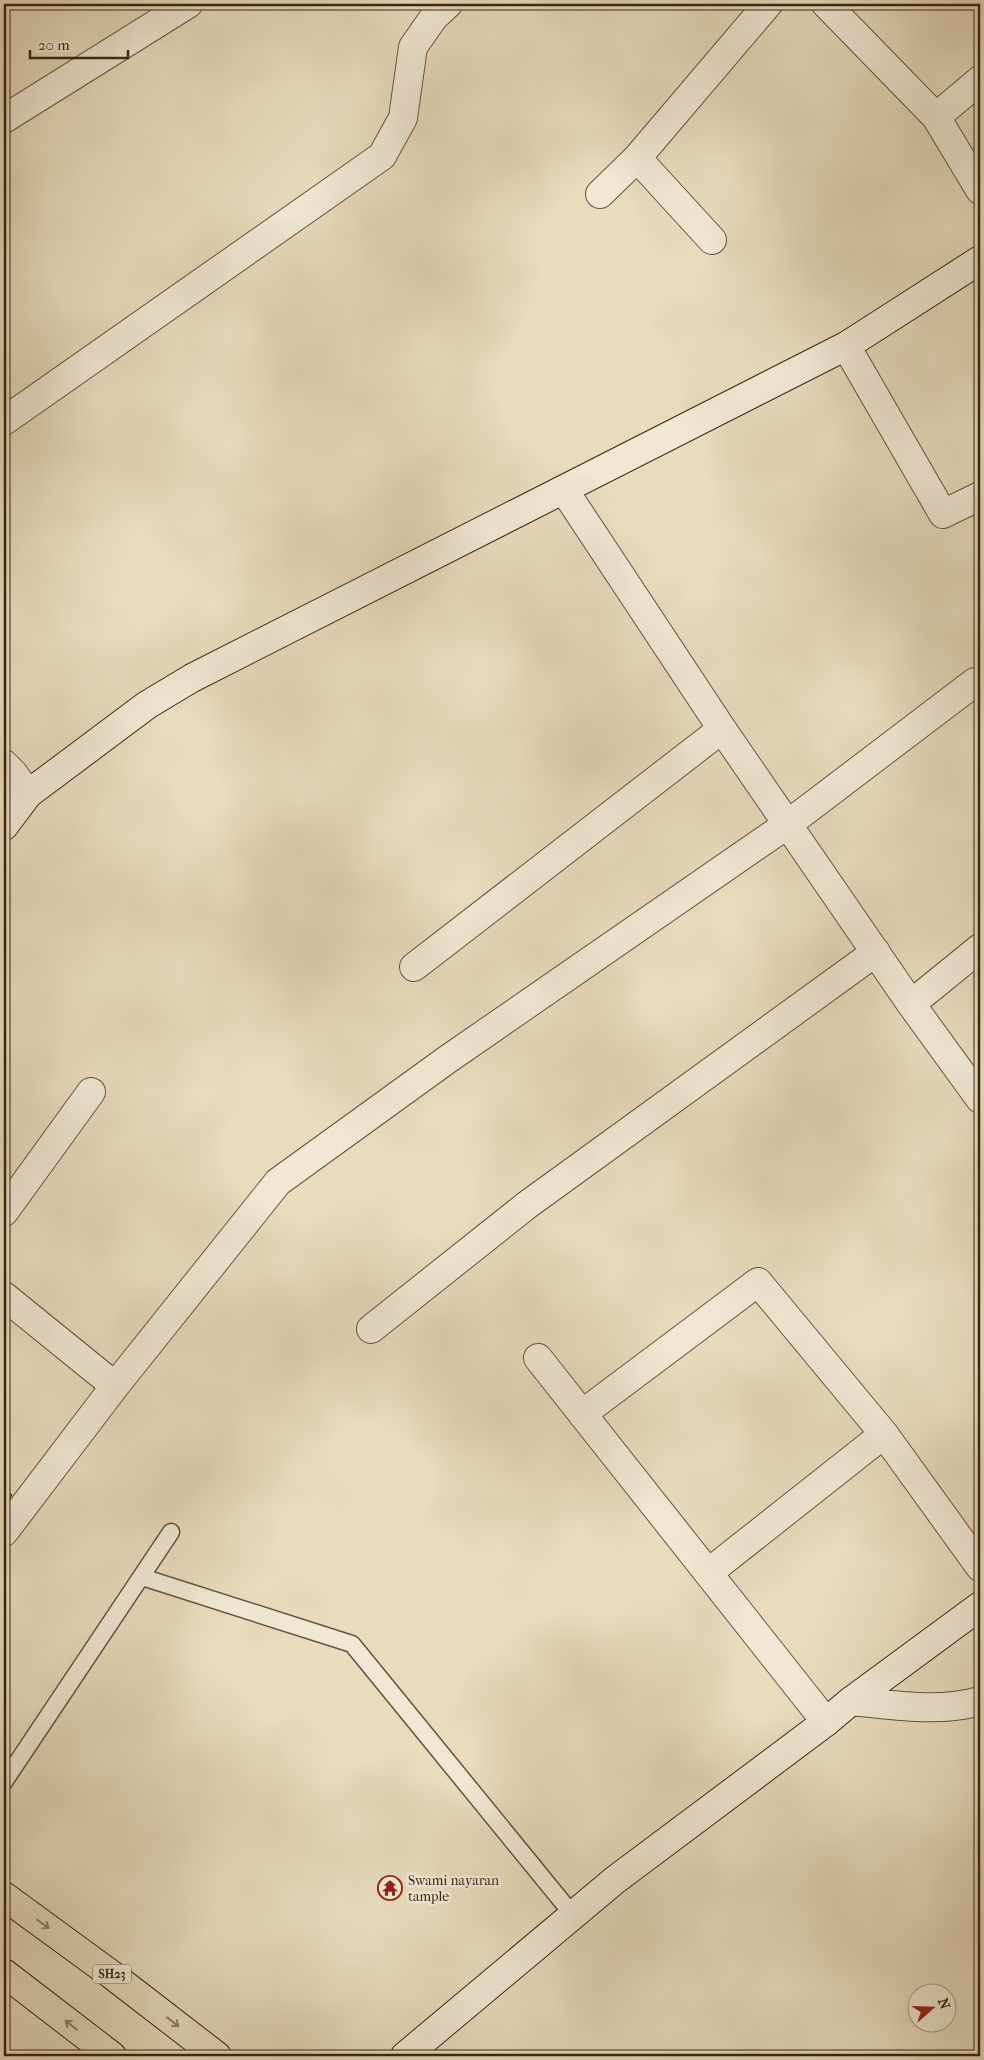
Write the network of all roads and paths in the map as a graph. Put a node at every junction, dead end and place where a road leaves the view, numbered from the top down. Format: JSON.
{"nodes":[{"id":1,"x":188,"y":4,"type":"edge"},
{"id":2,"x":768,"y":4,"type":"edge"},
{"id":3,"x":826,"y":4,"type":"edge"},
{"id":4,"x":435,"y":8,"type":"edge"},
{"id":5,"x":980,"y":80,"type":"edge"},
{"id":6,"x":936,"y":117,"type":"junction"},
{"id":7,"x":4,"y":119,"type":"edge"},
{"id":8,"x":637,"y":158,"type":"junction"},
{"id":9,"x":980,"y":190,"type":"edge"},
{"id":10,"x":600,"y":194,"type":"dead end"},
{"id":11,"x":712,"y":240,"type":"dead end"},
{"id":12,"x":980,"y":260,"type":"edge"},
{"id":13,"x":846,"y":346,"type":"junction"},
{"id":14,"x":4,"y":421,"type":"edge"},
{"id":15,"x":564,"y":490,"type":"junction"},
{"id":16,"x":980,"y":496,"type":"edge"},
{"id":17,"x":975,"y":682,"type":"dead end"},
{"id":18,"x":722,"y":729,"type":"junction"},
{"id":19,"x":4,"y":764,"type":"edge"},
{"id":20,"x":28,"y":794,"type":"junction"},
{"id":21,"x":788,"y":824,"type":"junction"},
{"id":22,"x":4,"y":826,"type":"edge"},
{"id":23,"x":980,"y":948,"type":"edge"},
{"id":24,"x":876,"y":952,"type":"junction"},
{"id":25,"x":414,"y":967,"type":"dead end"},
{"id":26,"x":911,"y":1004,"type":"junction"},
{"id":27,"x":91,"y":1092,"type":"dead end"},
{"id":28,"x":980,"y":1099,"type":"edge"},
{"id":29,"x":4,"y":1212,"type":"edge"},
{"id":30,"x":4,"y":1296,"type":"edge"},
{"id":31,"x":371,"y":1328,"type":"dead end"},
{"id":32,"x":538,"y":1358,"type":"dead end"},
{"id":33,"x":115,"y":1386,"type":"junction"},
{"id":34,"x":582,"y":1414,"type":"junction"},
{"id":35,"x":884,"y":1434,"type":"junction"},
{"id":36,"x":4,"y":1532,"type":"edge"},
{"id":37,"x":171,"y":1532,"type":"dead end"},
{"id":38,"x":980,"y":1567,"type":"edge"},
{"id":39,"x":708,"y":1573,"type":"junction"},
{"id":40,"x":142,"y":1577,"type":"junction"},
{"id":41,"x":980,"y":1606,"type":"edge"},
{"id":42,"x":851,"y":1701,"type":"junction"},
{"id":43,"x":980,"y":1701,"type":"edge"},
{"id":44,"x":826,"y":1722,"type":"junction"},
{"id":45,"x":4,"y":1782,"type":"edge"},
{"id":46,"x":4,"y":1896,"type":"edge"},
{"id":47,"x":573,"y":1915,"type":"junction"},
{"id":48,"x":4,"y":1973,"type":"edge"},
{"id":49,"x":110,"y":2056,"type":"edge"},
{"id":50,"x":217,"y":2056,"type":"edge"},
{"id":51,"x":405,"y":2056,"type":"edge"}],
"edges":[{"from":1,"to":7,"type":"street"},
{"from":2,"to":8,"type":"street"},
{"from":3,"to":6,"type":"street"},
{"from":4,"to":14,"type":"street"},
{"from":5,"to":6,"type":"street"},
{"from":6,"to":9,"type":"street"},
{"from":8,"to":10,"type":"street"},
{"from":8,"to":11,"type":"street"},
{"from":12,"to":13,"type":"street"},
{"from":13,"to":15,"type":"street"},
{"from":13,"to":16,"type":"street"},
{"from":15,"to":18,"type":"street"},
{"from":15,"to":20,"type":"street"},
{"from":17,"to":21,"type":"street"},
{"from":18,"to":21,"type":"street"},
{"from":18,"to":25,"type":"street"},
{"from":19,"to":20,"type":"street"},
{"from":20,"to":22,"type":"street"},
{"from":21,"to":24,"type":"street"},
{"from":21,"to":33,"type":"street"},
{"from":23,"to":26,"type":"street"},
{"from":24,"to":26,"type":"street"},
{"from":24,"to":31,"type":"street"},
{"from":26,"to":28,"type":"street"},
{"from":27,"to":29,"type":"street"},
{"from":30,"to":33,"type":"street"},
{"from":32,"to":34,"type":"street"},
{"from":33,"to":36,"type":"street"},
{"from":34,"to":35,"type":"street"},
{"from":34,"to":39,"type":"street"},
{"from":35,"to":38,"type":"street"},
{"from":35,"to":39,"type":"street"},
{"from":37,"to":40,"type":"lane"},
{"from":39,"to":44,"type":"street"},
{"from":40,"to":45,"type":"lane"},
{"from":40,"to":47,"type":"lane"},
{"from":41,"to":42,"type":"street"},
{"from":42,"to":43,"type":"street"},
{"from":42,"to":44,"type":"street"},
{"from":44,"to":47,"type":"street"},
{"from":46,"to":50,"type":"main road","number":"SH23","one_way":true},
{"from":47,"to":51,"type":"street"},
{"from":49,"to":48,"type":"main road","one_way":true}]}
